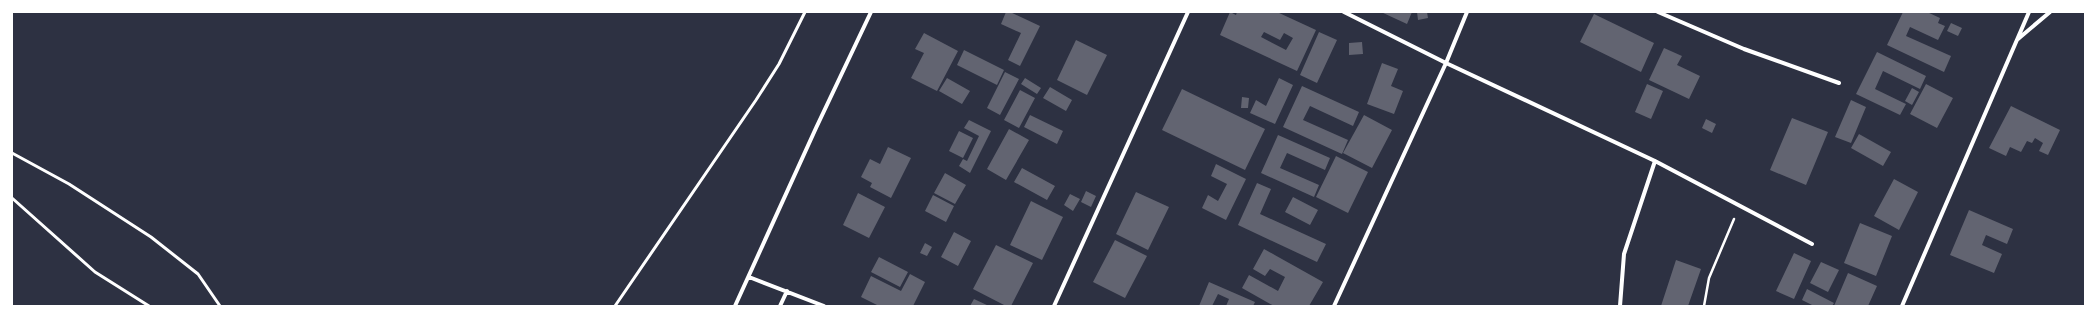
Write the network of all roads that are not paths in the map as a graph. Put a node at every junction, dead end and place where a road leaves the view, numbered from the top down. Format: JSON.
{"nodes":[{"id":1,"x":805,"y":12,"type":"edge"},
{"id":2,"x":871,"y":12,"type":"edge"},
{"id":3,"x":1188,"y":12,"type":"edge"},
{"id":4,"x":1344,"y":12,"type":"edge"},
{"id":5,"x":1467,"y":12,"type":"edge"},
{"id":6,"x":1658,"y":12,"type":"edge"},
{"id":7,"x":2029,"y":12,"type":"edge"},
{"id":8,"x":2050,"y":12,"type":"edge"},
{"id":9,"x":2017,"y":39,"type":"junction"},
{"id":10,"x":1446,"y":63,"type":"junction"},
{"id":11,"x":1839,"y":83,"type":"dead end"},
{"id":12,"x":12,"y":153,"type":"edge"},
{"id":13,"x":1655,"y":161,"type":"junction"},
{"id":14,"x":12,"y":198,"type":"edge"},
{"id":15,"x":1812,"y":244,"type":"dead end"},
{"id":16,"x":749,"y":277,"type":"junction"},
{"id":17,"x":787,"y":291,"type":"junction"},
{"id":18,"x":149,"y":306,"type":"edge"},
{"id":19,"x":220,"y":306,"type":"edge"},
{"id":20,"x":615,"y":306,"type":"edge"},
{"id":21,"x":735,"y":306,"type":"edge"},
{"id":22,"x":780,"y":306,"type":"edge"},
{"id":23,"x":824,"y":306,"type":"edge"},
{"id":24,"x":1054,"y":306,"type":"edge"},
{"id":25,"x":1334,"y":306,"type":"edge"},
{"id":26,"x":1620,"y":306,"type":"edge"},
{"id":27,"x":1902,"y":306,"type":"edge"}],
"edges":[{"from":1,"to":20,"type":"lane"},
{"from":2,"to":16,"type":"street"},
{"from":3,"to":24,"type":"street"},
{"from":4,"to":10,"type":"street"},
{"from":5,"to":10,"type":"street"},
{"from":6,"to":11,"type":"street"},
{"from":7,"to":9,"type":"street"},
{"from":8,"to":9,"type":"street"},
{"from":9,"to":27,"type":"street"},
{"from":10,"to":13,"type":"street"},
{"from":10,"to":25,"type":"street"},
{"from":12,"to":19,"type":"lane"},
{"from":13,"to":15,"type":"street"},
{"from":13,"to":26,"type":"street"},
{"from":14,"to":18,"type":"lane"},
{"from":16,"to":17,"type":"street"},
{"from":16,"to":21,"type":"street"},
{"from":17,"to":22,"type":"street"},
{"from":17,"to":23,"type":"street"}]}
